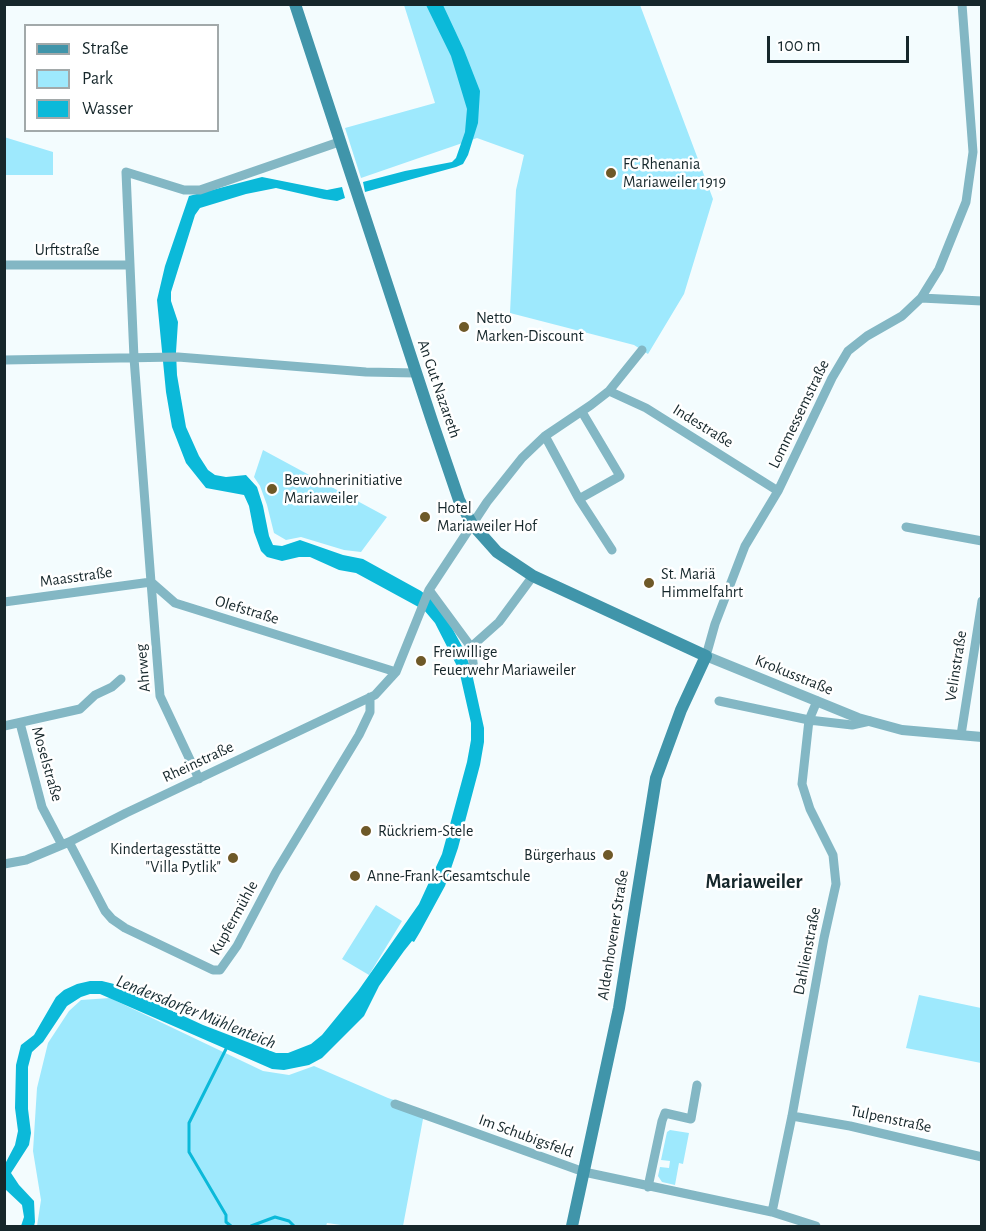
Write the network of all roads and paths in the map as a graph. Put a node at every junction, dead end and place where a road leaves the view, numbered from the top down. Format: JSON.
{"nodes":[{"id":1,"x":295,"y":4,"type":"edge"},
{"id":2,"x":962,"y":4,"type":"edge"},
{"id":3,"x":339,"y":142,"type":"junction"},
{"id":4,"x":981,"y":146,"type":"edge"},
{"id":5,"x":973,"y":152,"type":"junction"},
{"id":6,"x":4,"y":265,"type":"edge"},
{"id":7,"x":129,"y":265,"type":"junction"},
{"id":8,"x":921,"y":298,"type":"junction"},
{"id":9,"x":981,"y":301,"type":"edge"},
{"id":10,"x":642,"y":350,"type":"dead end"},
{"id":11,"x":134,"y":358,"type":"junction"},
{"id":12,"x":4,"y":360,"type":"edge"},
{"id":13,"x":416,"y":373,"type":"junction"},
{"id":14,"x":609,"y":391,"type":"junction"},
{"id":15,"x":582,"y":412,"type":"junction"},
{"id":16,"x":545,"y":436,"type":"junction"},
{"id":17,"x":777,"y":491,"type":"junction"},
{"id":18,"x":579,"y":499,"type":"junction"},
{"id":19,"x":472,"y":524,"type":"junction"},
{"id":20,"x":906,"y":527,"type":"dead end"},
{"id":21,"x":981,"y":541,"type":"edge"},
{"id":22,"x":612,"y":550,"type":"dead end"},
{"id":23,"x":533,"y":576,"type":"junction"},
{"id":24,"x":151,"y":582,"type":"junction"},
{"id":25,"x":428,"y":592,"type":"junction"},
{"id":26,"x":981,"y":601,"type":"edge"},
{"id":27,"x":4,"y":602,"type":"edge"},
{"id":28,"x":471,"y":647,"type":"junction"},
{"id":29,"x":706,"y":656,"type":"junction"},
{"id":30,"x":474,"y":670,"type":"dead end"},
{"id":31,"x":396,"y":672,"type":"junction"},
{"id":32,"x":121,"y":679,"type":"dead end"},
{"id":33,"x":370,"y":697,"type":"junction"},
{"id":34,"x":719,"y":701,"type":"dead end"},
{"id":35,"x":817,"y":701,"type":"junction"},
{"id":36,"x":809,"y":720,"type":"junction"},
{"id":37,"x":870,"y":721,"type":"junction"},
{"id":38,"x":20,"y":723,"type":"junction"},
{"id":39,"x":4,"y":726,"type":"edge"},
{"id":40,"x":961,"y":735,"type":"junction"},
{"id":41,"x":981,"y":737,"type":"edge"},
{"id":42,"x":199,"y":778,"type":"junction"},
{"id":43,"x":66,"y":844,"type":"junction"},
{"id":44,"x":4,"y":864,"type":"edge"},
{"id":45,"x":698,"y":1085,"type":"dead end"},
{"id":46,"x":395,"y":1104,"type":"dead end"},
{"id":47,"x":792,"y":1116,"type":"junction"},
{"id":48,"x":981,"y":1157,"type":"edge"},
{"id":49,"x":584,"y":1172,"type":"junction"},
{"id":50,"x":648,"y":1187,"type":"junction"},
{"id":51,"x":772,"y":1212,"type":"junction"},
{"id":52,"x":572,"y":1227,"type":"edge"},
{"id":53,"x":816,"y":1227,"type":"edge"}],
"edges":[{"from":1,"to":3,"type":"main road","name":"An Gut Nazareth"},
{"from":2,"to":5,"type":"street","name":"Lommessemstraße"},
{"from":3,"to":7,"type":"street"},
{"from":3,"to":13,"type":"main road","name":"An Gut Nazareth"},
{"from":4,"to":5,"type":"street"},
{"from":5,"to":8,"type":"street","name":"Lommessemstraße"},
{"from":6,"to":7,"type":"street","name":"Urftstraße"},
{"from":7,"to":11,"type":"street"},
{"from":8,"to":9,"type":"street"},
{"from":8,"to":17,"type":"street","name":"Lommessemstraße"},
{"from":10,"to":14,"type":"street"},
{"from":11,"to":12,"type":"street"},
{"from":11,"to":13,"type":"street"},
{"from":11,"to":24,"type":"street"},
{"from":13,"to":19,"type":"main road","name":"An Gut Nazareth"},
{"from":14,"to":15,"type":"street"},
{"from":14,"to":17,"type":"street","name":"Indestraße"},
{"from":15,"to":16,"type":"street"},
{"from":15,"to":18,"type":"street"},
{"from":16,"to":18,"type":"street"},
{"from":16,"to":19,"type":"street"},
{"from":17,"to":29,"type":"street","name":"Lommessemstraße"},
{"from":18,"to":22,"type":"street"},
{"from":19,"to":23,"type":"main road","name":"An Gut Nazareth"},
{"from":19,"to":25,"type":"street"},
{"from":20,"to":21,"type":"street"},
{"from":23,"to":28,"type":"street"},
{"from":23,"to":29,"type":"main road","name":"An Gut Nazareth"},
{"from":24,"to":27,"type":"street","name":"Maasstraße"},
{"from":24,"to":31,"type":"street","name":"Olefstraße"},
{"from":24,"to":42,"type":"street","name":"Ahrweg"},
{"from":25,"to":28,"type":"street"},
{"from":25,"to":31,"type":"street"},
{"from":26,"to":40,"type":"street","name":"Velinstraße"},
{"from":28,"to":30,"type":"street"},
{"from":29,"to":35,"type":"street","name":"Krokusstraße"},
{"from":29,"to":49,"type":"main road","name":"Aldenhovener Straße"},
{"from":31,"to":33,"type":"street","name":"Rheinstraße"},
{"from":32,"to":38,"type":"street","name":"Moselstraße"},
{"from":33,"to":42,"type":"street","name":"Rheinstraße"},
{"from":33,"to":43,"type":"street","name":"Kupfermühle"},
{"from":34,"to":36,"type":"street","name":"Krokusstraße"},
{"from":35,"to":36,"type":"street","name":"Dahlienstraße"},
{"from":35,"to":37,"type":"street","name":"Krokusstraße"},
{"from":36,"to":37,"type":"street","name":"Krokusstraße"},
{"from":36,"to":47,"type":"street","name":"Dahlienstraße"},
{"from":37,"to":40,"type":"street","name":"Krokusstraße"},
{"from":38,"to":39,"type":"street","name":"Moselstraße"},
{"from":38,"to":43,"type":"street","name":"Moselstraße"},
{"from":40,"to":41,"type":"street","name":"Krokusstraße"},
{"from":42,"to":43,"type":"street","name":"Rheinstraße"},
{"from":43,"to":44,"type":"street","name":"Rheinstraße"},
{"from":45,"to":50,"type":"street"},
{"from":46,"to":49,"type":"street","name":"Im Schubigsfeld"},
{"from":47,"to":48,"type":"street","name":"Tulpenstraße"},
{"from":47,"to":51,"type":"street","name":"Dahlienstraße"},
{"from":49,"to":50,"type":"street","name":"Im Schubigsfeld"},
{"from":49,"to":52,"type":"main road","name":"Aldenhovener Straße"},
{"from":50,"to":51,"type":"street","name":"Im Schubigsfeld"},
{"from":51,"to":53,"type":"street","name":"Im Schubigsfeld"}]}
